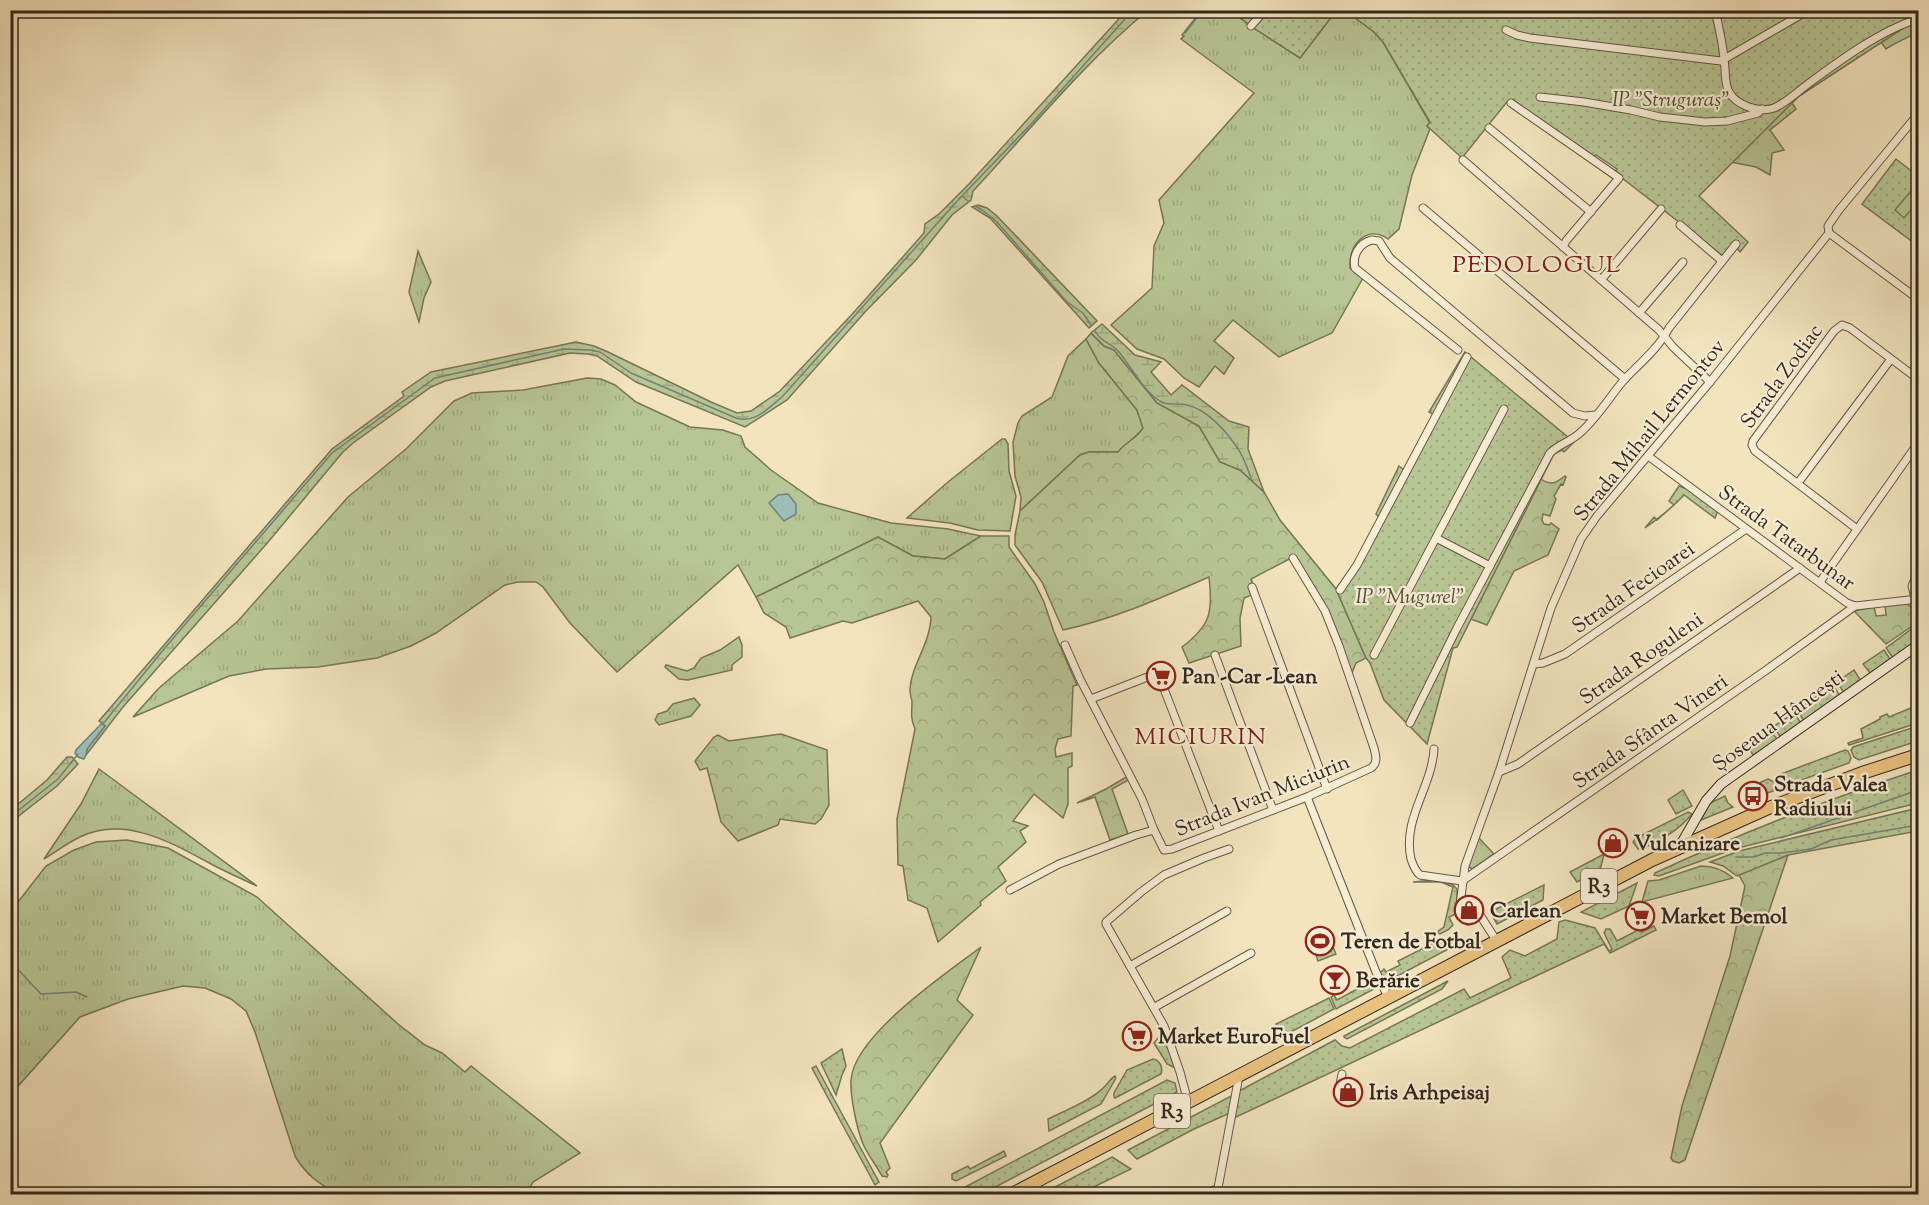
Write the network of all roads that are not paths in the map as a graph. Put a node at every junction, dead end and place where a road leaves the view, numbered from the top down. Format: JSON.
{"nodes":[{"id":1,"x":1265,"y":10,"type":"edge"},
{"id":2,"x":1715,"y":10,"type":"edge"},
{"id":3,"x":1809,"y":10,"type":"edge"},
{"id":4,"x":1918,"y":20,"type":"edge"},
{"id":5,"x":1251,"y":26,"type":"dead end"},
{"id":6,"x":1506,"y":30,"type":"dead end"},
{"id":7,"x":1724,"y":59,"type":"junction"},
{"id":8,"x":1540,"y":97,"type":"dead end"},
{"id":9,"x":1511,"y":103,"type":"dead end"},
{"id":10,"x":1762,"y":109,"type":"junction"},
{"id":11,"x":1918,"y":114,"type":"edge"},
{"id":12,"x":1489,"y":128,"type":"dead end"},
{"id":13,"x":1463,"y":160,"type":"dead end"},
{"id":14,"x":1423,"y":208,"type":"dead end"},
{"id":15,"x":1661,"y":209,"type":"dead end"},
{"id":16,"x":1591,"y":212,"type":"junction"},
{"id":17,"x":1680,"y":225,"type":"dead end"},
{"id":18,"x":1829,"y":232,"type":"junction"},
{"id":19,"x":1736,"y":244,"type":"dead end"},
{"id":20,"x":1563,"y":247,"type":"junction"},
{"id":21,"x":1722,"y":261,"type":"junction"},
{"id":22,"x":1683,"y":262,"type":"dead end"},
{"id":23,"x":1601,"y":280,"type":"junction"},
{"id":24,"x":1918,"y":299,"type":"edge"},
{"id":25,"x":1639,"y":313,"type":"junction"},
{"id":26,"x":1664,"y":336,"type":"junction"},
{"id":27,"x":1458,"y":350,"type":"dead end"},
{"id":28,"x":1467,"y":357,"type":"dead end"},
{"id":29,"x":1891,"y":359,"type":"junction"},
{"id":30,"x":1625,"y":379,"type":"junction"},
{"id":31,"x":1918,"y":379,"type":"edge"},
{"id":32,"x":1710,"y":382,"type":"junction"},
{"id":33,"x":1504,"y":409,"type":"dead end"},
{"id":34,"x":1596,"y":415,"type":"junction"},
{"id":35,"x":1918,"y":443,"type":"edge"},
{"id":36,"x":1648,"y":456,"type":"junction"},
{"id":37,"x":1798,"y":483,"type":"junction"},
{"id":38,"x":1746,"y":529,"type":"junction"},
{"id":39,"x":1857,"y":529,"type":"junction"},
{"id":40,"x":1436,"y":538,"type":"junction"},
{"id":41,"x":1293,"y":558,"type":"dead end"},
{"id":42,"x":1490,"y":566,"type":"junction"},
{"id":43,"x":1800,"y":568,"type":"junction"},
{"id":44,"x":1918,"y":572,"type":"edge"},
{"id":45,"x":1820,"y":582,"type":"junction"},
{"id":46,"x":1252,"y":588,"type":"dead end"},
{"id":47,"x":1340,"y":590,"type":"dead end"},
{"id":48,"x":1917,"y":599,"type":"edge"},
{"id":49,"x":1855,"y":606,"type":"junction"},
{"id":50,"x":1065,"y":645,"type":"dead end"},
{"id":51,"x":1918,"y":645,"type":"edge"},
{"id":52,"x":1374,"y":655,"type":"dead end"},
{"id":53,"x":1215,"y":656,"type":"dead end"},
{"id":54,"x":1534,"y":664,"type":"junction"},
{"id":55,"x":1090,"y":699,"type":"junction"},
{"id":56,"x":1410,"y":723,"type":"dead end"},
{"id":57,"x":1434,"y":749,"type":"dead end"},
{"id":58,"x":1918,"y":755,"type":"edge"},
{"id":59,"x":1499,"y":772,"type":"junction"},
{"id":60,"x":1327,"y":789,"type":"junction"},
{"id":61,"x":1307,"y":797,"type":"junction"},
{"id":62,"x":1273,"y":810,"type":"junction"},
{"id":63,"x":1154,"y":830,"type":"junction"},
{"id":64,"x":1219,"y":831,"type":"junction"},
{"id":65,"x":1680,"y":846,"type":"junction"},
{"id":66,"x":1229,"y":849,"type":"dead end"},
{"id":67,"x":1462,"y":881,"type":"junction"},
{"id":68,"x":1010,"y":890,"type":"dead end"},
{"id":69,"x":1227,"y":911,"type":"dead end"},
{"id":70,"x":1496,"y":940,"type":"junction"},
{"id":71,"x":1251,"y":953,"type":"dead end"},
{"id":72,"x":1130,"y":966,"type":"junction"},
{"id":73,"x":1388,"y":997,"type":"junction"},
{"id":74,"x":1155,"y":1007,"type":"junction"},
{"id":75,"x":1341,"y":1074,"type":"dead end"},
{"id":76,"x":1239,"y":1075,"type":"junction"},
{"id":77,"x":1338,"y":1095,"type":"dead end"},
{"id":78,"x":1188,"y":1102,"type":"junction"},
{"id":79,"x":1218,"y":1191,"type":"edge"},
{"id":80,"x":1012,"y":1194,"type":"edge"},
{"id":81,"x":1207,"y":1194,"type":"edge"}],
"edges":[{"from":1,"to":5,"type":"street"},
{"from":2,"to":7,"type":"street"},
{"from":3,"to":7,"type":"street"},
{"from":4,"to":10,"type":"street"},
{"from":6,"to":7,"type":"street"},
{"from":7,"to":10,"type":"street"},
{"from":8,"to":10,"type":"street"},
{"from":9,"to":16,"type":"street"},
{"from":11,"to":18,"type":"street","name":"Strada Mihail Lermontov"},
{"from":12,"to":16,"type":"street"},
{"from":13,"to":20,"type":"street"},
{"from":14,"to":30,"type":"street"},
{"from":15,"to":23,"type":"street"},
{"from":16,"to":20,"type":"street"},
{"from":17,"to":21,"type":"street"},
{"from":18,"to":24,"type":"street"},
{"from":18,"to":32,"type":"street","name":"Strada Mihail Lermontov"},
{"from":19,"to":21,"type":"street"},
{"from":20,"to":23,"type":"street"},
{"from":21,"to":26,"type":"street"},
{"from":22,"to":25,"type":"street"},
{"from":23,"to":25,"type":"street"},
{"from":25,"to":26,"type":"street"},
{"from":26,"to":30,"type":"street"},
{"from":26,"to":32,"type":"street"},
{"from":27,"to":34,"type":"street"},
{"from":28,"to":47,"type":"street"},
{"from":29,"to":31,"type":"street","name":"Strada Zodiac"},
{"from":29,"to":37,"type":"street"},
{"from":29,"to":37,"type":"street","name":"Strada Zodiac"},
{"from":30,"to":34,"type":"street"},
{"from":32,"to":36,"type":"street","name":"Strada Mihail Lermontov"},
{"from":33,"to":40,"type":"street"},
{"from":34,"to":42,"type":"street"},
{"from":35,"to":39,"type":"street"},
{"from":36,"to":38,"type":"street","name":"Strada Tatarbunar"},
{"from":36,"to":54,"type":"street","name":"Strada Mihail Lermontov"},
{"from":37,"to":39,"type":"street","name":"Strada Zodiac"},
{"from":38,"to":43,"type":"street","name":"Strada Tatarbunar"},
{"from":38,"to":54,"type":"street","name":"Strada Fecioarei"},
{"from":39,"to":45,"type":"street"},
{"from":40,"to":42,"type":"street"},
{"from":40,"to":52,"type":"street"},
{"from":41,"to":60,"type":"street","name":"Strada Ivan Miciurin"},
{"from":42,"to":56,"type":"street"},
{"from":43,"to":45,"type":"street","name":"Strada Tatarbunar"},
{"from":43,"to":59,"type":"street","name":"Strada Roguleni"},
{"from":44,"to":48,"type":"street"},
{"from":45,"to":49,"type":"street","name":"Strada Tatarbunar"},
{"from":46,"to":60,"type":"street"},
{"from":48,"to":49,"type":"street","name":"Strada Tatarbunar"},
{"from":49,"to":67,"type":"street","name":"Strada Sfânta Vineri"},
{"from":50,"to":55,"type":"street"},
{"from":51,"to":65,"type":"street","name":"Șoseaua Hâncești"},
{"from":53,"to":62,"type":"street"},
{"from":54,"to":59,"type":"street","name":"Strada Mihail Lermontov"},
{"from":55,"to":63,"type":"street"},
{"from":55,"to":64,"type":"street"},
{"from":57,"to":67,"type":"street"},
{"from":58,"to":65,"type":"highway","number":"R3"},
{"from":59,"to":67,"type":"street","name":"Strada Mihail Lermontov"},
{"from":60,"to":61,"type":"street","name":"Strada Ivan Miciurin"},
{"from":61,"to":62,"type":"street","name":"Strada Ivan Miciurin"},
{"from":61,"to":73,"type":"street"},
{"from":62,"to":64,"type":"street","name":"Strada Ivan Miciurin"},
{"from":63,"to":64,"type":"street","name":"Strada Ivan Miciurin"},
{"from":63,"to":68,"type":"street","name":"Strada Ivan Miciurin"},
{"from":65,"to":70,"type":"highway","number":"R3"},
{"from":66,"to":72,"type":"street"},
{"from":67,"to":70,"type":"street","name":"Strada Mihail Lermontov"},
{"from":69,"to":72,"type":"street"},
{"from":70,"to":73,"type":"highway","number":"R3"},
{"from":71,"to":74,"type":"street"},
{"from":72,"to":74,"type":"street"},
{"from":73,"to":76,"type":"highway","number":"R3"},
{"from":74,"to":78,"type":"street"},
{"from":75,"to":77,"type":"street"},
{"from":76,"to":78,"type":"highway","number":"R3"},
{"from":76,"to":79,"type":"street"},
{"from":78,"to":80,"type":"highway","number":"R3"},
{"from":79,"to":81,"type":"street"}]}
